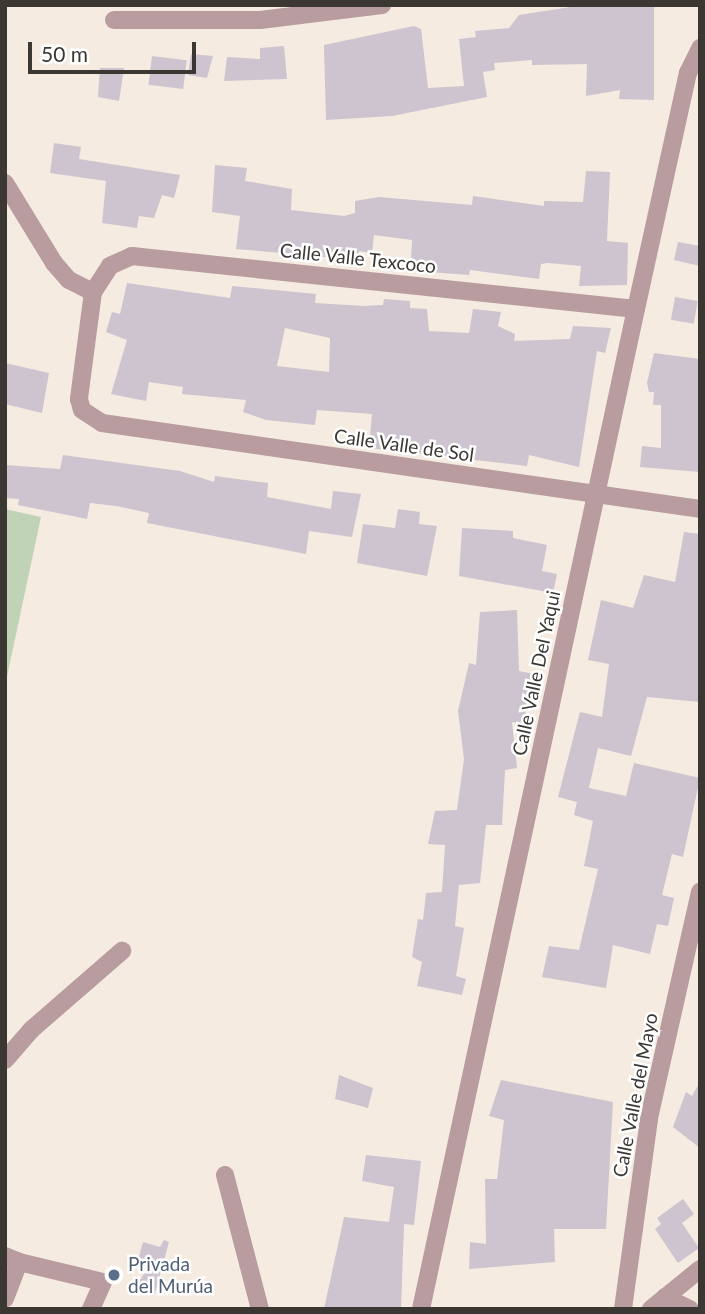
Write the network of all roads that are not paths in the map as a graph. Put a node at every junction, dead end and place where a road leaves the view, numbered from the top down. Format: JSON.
{"nodes":[{"id":1,"x":382,"y":5,"type":"edge"},
{"id":2,"x":114,"y":20,"type":"dead end"},
{"id":3,"x":700,"y":48,"type":"edge"},
{"id":4,"x":5,"y":183,"type":"edge"},
{"id":5,"x":93,"y":292,"type":"junction"},
{"id":6,"x":636,"y":309,"type":"junction"},
{"id":7,"x":597,"y":494,"type":"junction"},
{"id":8,"x":700,"y":509,"type":"edge"},
{"id":9,"x":700,"y":892,"type":"edge"},
{"id":10,"x":122,"y":951,"type":"dead end"},
{"id":11,"x":5,"y":1060,"type":"edge"},
{"id":12,"x":225,"y":1175,"type":"dead end"},
{"id":13,"x":12,"y":1259,"type":"edge"},
{"id":14,"x":700,"y":1269,"type":"edge"},
{"id":15,"x":5,"y":1298,"type":"edge"},
{"id":16,"x":658,"y":1303,"type":"edge"},
{"id":17,"x":91,"y":1309,"type":"edge"},
{"id":18,"x":260,"y":1309,"type":"edge"},
{"id":19,"x":421,"y":1309,"type":"edge"},
{"id":20,"x":623,"y":1309,"type":"edge"},
{"id":21,"x":690,"y":1309,"type":"edge"}],
"edges":[{"from":1,"to":2,"type":"street"},
{"from":3,"to":6,"type":"street","name":"Calle Valle Del Yaqui"},
{"from":4,"to":5,"type":"street"},
{"from":5,"to":6,"type":"street","name":"Calle Valle Texcoco"},
{"from":5,"to":7,"type":"street","name":"Calle Valle de Sol"},
{"from":6,"to":7,"type":"street","name":"Calle Valle Del Yaqui"},
{"from":7,"to":8,"type":"street","name":"Calle Valle de Sol"},
{"from":7,"to":19,"type":"street","name":"Calle Valle Del Yaqui"},
{"from":9,"to":20,"type":"street","name":"Calle Valle del Mayo"},
{"from":10,"to":11,"type":"street"},
{"from":12,"to":18,"type":"street"},
{"from":13,"to":15,"type":"street"},
{"from":13,"to":17,"type":"street"},
{"from":14,"to":16,"type":"street"},
{"from":16,"to":21,"type":"street"}]}
